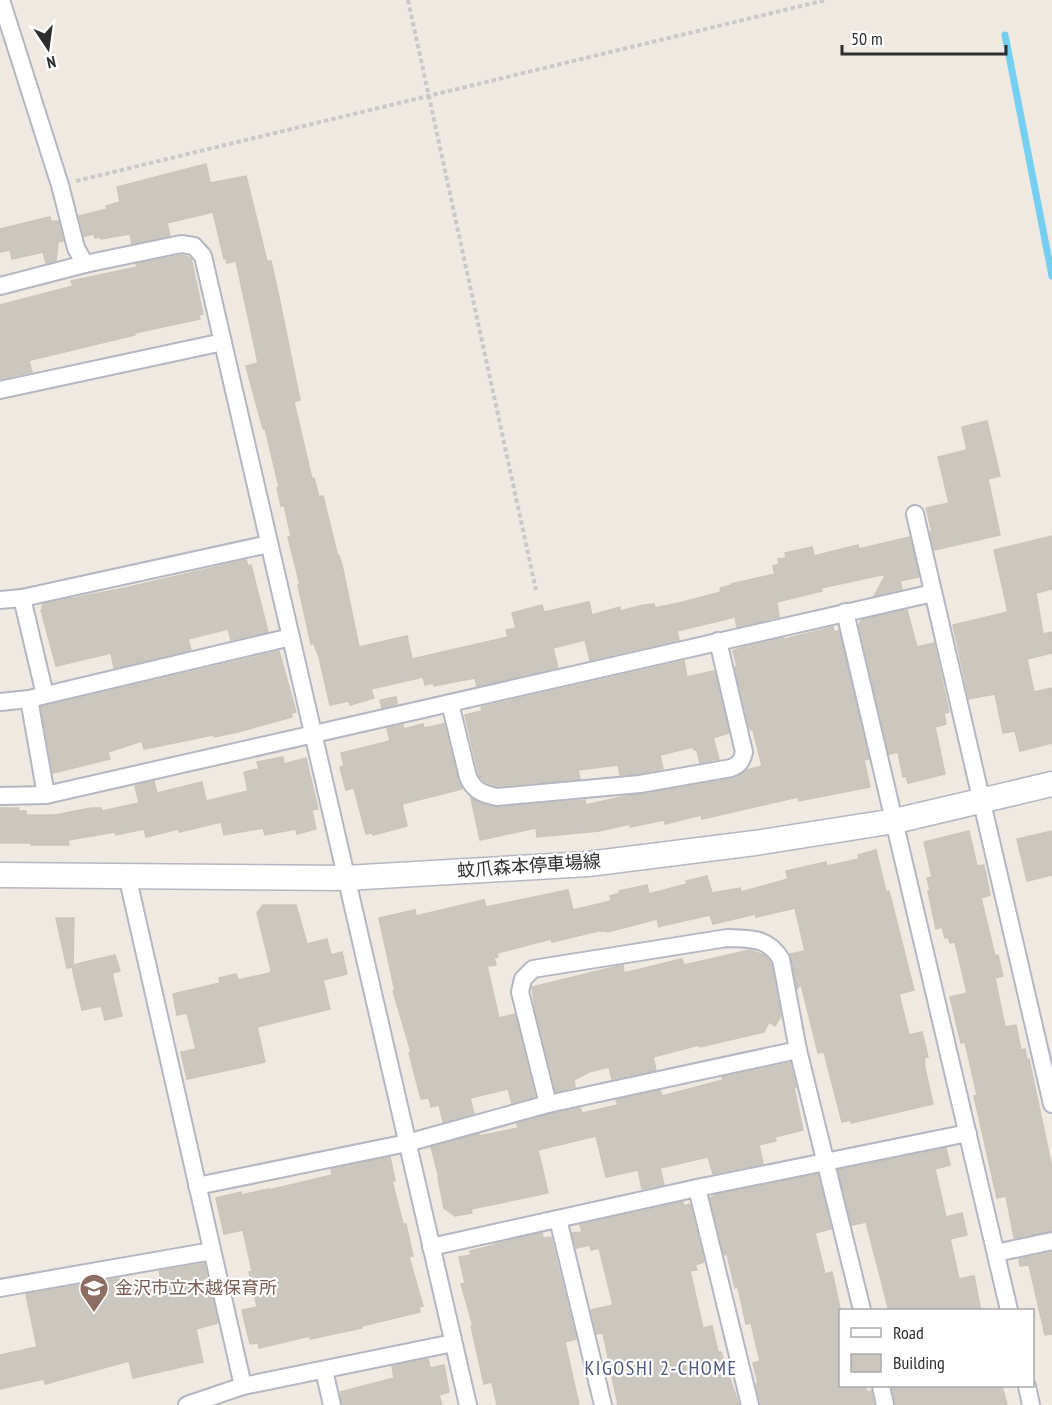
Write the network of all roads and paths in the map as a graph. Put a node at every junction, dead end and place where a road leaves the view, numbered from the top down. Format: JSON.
{"nodes":[{"id":1,"x":1,"y":0,"type":"edge"},
{"id":2,"x":408,"y":0,"type":"edge"},
{"id":3,"x":826,"y":0,"type":"edge"},
{"id":4,"x":430,"y":95,"type":"junction"},
{"id":5,"x":60,"y":185,"type":"junction"},
{"id":6,"x":85,"y":264,"type":"junction"},
{"id":7,"x":0,"y":286,"type":"edge"},
{"id":8,"x":223,"y":342,"type":"junction"},
{"id":9,"x":0,"y":390,"type":"edge"},
{"id":10,"x":915,"y":514,"type":"dead end"},
{"id":11,"x":269,"y":544,"type":"junction"},
{"id":12,"x":536,"y":590,"type":"dead end"},
{"id":13,"x":933,"y":593,"type":"junction"},
{"id":14,"x":22,"y":598,"type":"junction"},
{"id":15,"x":0,"y":600,"type":"edge"},
{"id":16,"x":845,"y":612,"type":"junction"},
{"id":17,"x":291,"y":638,"type":"junction"},
{"id":18,"x":718,"y":641,"type":"junction"},
{"id":19,"x":37,"y":697,"type":"junction"},
{"id":20,"x":0,"y":702,"type":"edge"},
{"id":21,"x":450,"y":703,"type":"junction"},
{"id":22,"x":313,"y":734,"type":"junction"},
{"id":23,"x":1052,"y":784,"type":"edge"},
{"id":24,"x":46,"y":795,"type":"junction"},
{"id":25,"x":0,"y":796,"type":"edge"},
{"id":26,"x":981,"y":801,"type":"junction"},
{"id":27,"x":895,"y":821,"type":"junction"},
{"id":28,"x":0,"y":875,"type":"edge"},
{"id":29,"x":127,"y":876,"type":"junction"},
{"id":30,"x":346,"y":878,"type":"junction"},
{"id":31,"x":798,"y":1050,"type":"junction"},
{"id":32,"x":548,"y":1104,"type":"junction"},
{"id":33,"x":1052,"y":1104,"type":"edge"},
{"id":34,"x":968,"y":1133,"type":"junction"},
{"id":35,"x":407,"y":1143,"type":"junction"},
{"id":36,"x":825,"y":1161,"type":"junction"},
{"id":37,"x":197,"y":1186,"type":"junction"},
{"id":38,"x":697,"y":1188,"type":"junction"},
{"id":39,"x":558,"y":1219,"type":"junction"},
{"id":40,"x":1052,"y":1241,"type":"edge"},
{"id":41,"x":431,"y":1248,"type":"junction"},
{"id":42,"x":212,"y":1251,"type":"junction"},
{"id":43,"x":996,"y":1253,"type":"junction"},
{"id":44,"x":0,"y":1288,"type":"edge"},
{"id":45,"x":862,"y":1309,"type":"edge"},
{"id":46,"x":1009,"y":1309,"type":"edge"},
{"id":47,"x":453,"y":1343,"type":"junction"},
{"id":48,"x":324,"y":1370,"type":"junction"},
{"id":49,"x":243,"y":1386,"type":"junction"},
{"id":50,"x":880,"y":1387,"type":"edge"},
{"id":51,"x":1027,"y":1387,"type":"edge"},
{"id":52,"x":189,"y":1405,"type":"edge"},
{"id":53,"x":332,"y":1405,"type":"edge"},
{"id":54,"x":468,"y":1405,"type":"edge"},
{"id":55,"x":603,"y":1405,"type":"edge"},
{"id":56,"x":750,"y":1405,"type":"edge"},
{"id":57,"x":885,"y":1405,"type":"edge"},
{"id":58,"x":1032,"y":1405,"type":"edge"}],
"edges":[{"from":1,"to":5,"type":"street"},
{"from":2,"to":4,"type":"path"},
{"from":3,"to":4,"type":"path"},
{"from":4,"to":5,"type":"path"},
{"from":4,"to":12,"type":"path"},
{"from":5,"to":6,"type":"street"},
{"from":6,"to":7,"type":"street"},
{"from":6,"to":8,"type":"street"},
{"from":8,"to":9,"type":"street"},
{"from":8,"to":11,"type":"street"},
{"from":10,"to":13,"type":"street"},
{"from":11,"to":14,"type":"street"},
{"from":11,"to":17,"type":"street"},
{"from":13,"to":16,"type":"street"},
{"from":13,"to":26,"type":"street"},
{"from":14,"to":15,"type":"street"},
{"from":14,"to":19,"type":"street"},
{"from":16,"to":18,"type":"street"},
{"from":16,"to":27,"type":"street"},
{"from":17,"to":19,"type":"street"},
{"from":17,"to":22,"type":"street"},
{"from":18,"to":21,"type":"street"},
{"from":18,"to":21,"type":"street"},
{"from":19,"to":20,"type":"street"},
{"from":19,"to":24,"type":"street"},
{"from":21,"to":22,"type":"street"},
{"from":22,"to":24,"type":"street"},
{"from":22,"to":30,"type":"street"},
{"from":23,"to":26,"type":"main road","name":"蚊爪森本停車場線"},
{"from":24,"to":25,"type":"street"},
{"from":26,"to":27,"type":"main road","name":"蚊爪森本停車場線"},
{"from":26,"to":33,"type":"street"},
{"from":27,"to":30,"type":"main road","name":"蚊爪森本停車場線"},
{"from":27,"to":34,"type":"street"},
{"from":28,"to":29,"type":"main road","name":"蚊爪森本停車場線"},
{"from":29,"to":30,"type":"main road","name":"蚊爪森本停車場線"},
{"from":29,"to":37,"type":"street"},
{"from":30,"to":35,"type":"street"},
{"from":31,"to":32,"type":"street"},
{"from":31,"to":32,"type":"street"},
{"from":31,"to":36,"type":"street"},
{"from":32,"to":35,"type":"street"},
{"from":34,"to":36,"type":"street"},
{"from":34,"to":43,"type":"street"},
{"from":35,"to":37,"type":"street"},
{"from":35,"to":41,"type":"street"},
{"from":36,"to":38,"type":"street"},
{"from":36,"to":45,"type":"street"},
{"from":37,"to":42,"type":"street"},
{"from":38,"to":39,"type":"street"},
{"from":38,"to":56,"type":"street"},
{"from":39,"to":41,"type":"street"},
{"from":39,"to":55,"type":"street"},
{"from":40,"to":43,"type":"street"},
{"from":41,"to":47,"type":"street"},
{"from":42,"to":44,"type":"street"},
{"from":42,"to":49,"type":"street"},
{"from":43,"to":46,"type":"street"},
{"from":47,"to":48,"type":"street"},
{"from":47,"to":54,"type":"street"},
{"from":48,"to":49,"type":"street"},
{"from":48,"to":53,"type":"street"},
{"from":49,"to":52,"type":"street"},
{"from":50,"to":57,"type":"street"},
{"from":51,"to":58,"type":"street"}]}
